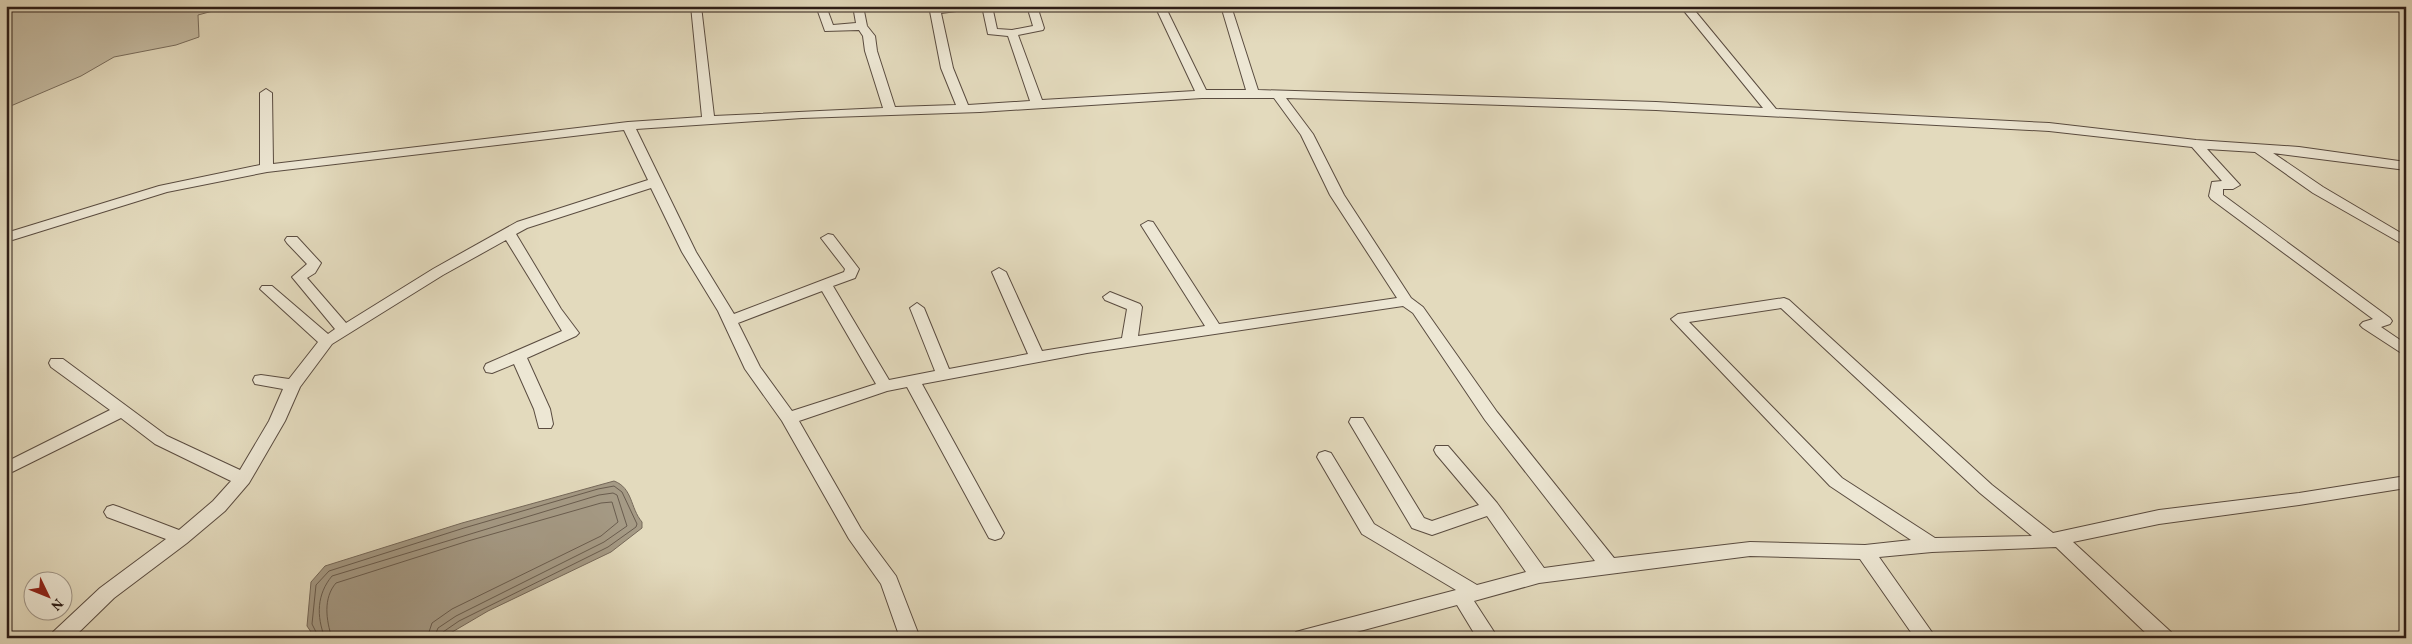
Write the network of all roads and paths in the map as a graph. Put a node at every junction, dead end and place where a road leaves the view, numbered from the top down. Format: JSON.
{"nodes":[{"id":1,"x":696,"y":6,"type":"edge"},
{"id":2,"x":821,"y":6,"type":"edge"},
{"id":3,"x":858,"y":6,"type":"edge"},
{"id":4,"x":972,"y":6,"type":"edge"},
{"id":5,"x":987,"y":6,"type":"edge"},
{"id":6,"x":1032,"y":6,"type":"edge"},
{"id":7,"x":1160,"y":6,"type":"edge"},
{"id":8,"x":1226,"y":6,"type":"edge"},
{"id":9,"x":1685,"y":6,"type":"edge"},
{"id":10,"x":935,"y":8,"type":"edge"},
{"id":11,"x":862,"y":26,"type":"junction"},
{"id":12,"x":1012,"y":33,"type":"junction"},
{"id":13,"x":266,"y":93,"type":"dead end"},
{"id":14,"x":1202,"y":94,"type":"junction"},
{"id":15,"x":1253,"y":94,"type":"junction"},
{"id":16,"x":1277,"y":94,"type":"junction"},
{"id":17,"x":1037,"y":103,"type":"junction"},
{"id":18,"x":963,"y":108,"type":"junction"},
{"id":19,"x":890,"y":110,"type":"junction"},
{"id":20,"x":1773,"y":113,"type":"junction"},
{"id":21,"x":708,"y":120,"type":"junction"},
{"id":22,"x":628,"y":126,"type":"junction"},
{"id":23,"x":2196,"y":144,"type":"junction"},
{"id":24,"x":2259,"y":149,"type":"junction"},
{"id":25,"x":2406,"y":166,"type":"edge"},
{"id":26,"x":267,"y":168,"type":"junction"},
{"id":27,"x":655,"y":182,"type":"junction"},
{"id":28,"x":1148,"y":225,"type":"dead end"},
{"id":29,"x":509,"y":233,"type":"junction"},
{"id":30,"x":6,"y":238,"type":"edge"},
{"id":31,"x":828,"y":238,"type":"dead end"},
{"id":32,"x":292,"y":240,"type":"dead end"},
{"id":33,"x":2406,"y":242,"type":"edge"},
{"id":34,"x":998,"y":272,"type":"dead end"},
{"id":35,"x":826,"y":286,"type":"junction"},
{"id":36,"x":266,"y":289,"type":"dead end"},
{"id":37,"x":1110,"y":297,"type":"dead end"},
{"id":38,"x":1406,"y":301,"type":"junction"},
{"id":39,"x":917,"y":308,"type":"dead end"},
{"id":40,"x":730,"y":321,"type":"junction"},
{"id":41,"x":1215,"y":329,"type":"junction"},
{"id":42,"x":344,"y":330,"type":"junction"},
{"id":43,"x":327,"y":340,"type":"junction"},
{"id":44,"x":1129,"y":342,"type":"junction"},
{"id":45,"x":2406,"y":352,"type":"edge"},
{"id":46,"x":518,"y":355,"type":"junction"},
{"id":47,"x":1037,"y":358,"type":"junction"},
{"id":48,"x":57,"y":363,"type":"dead end"},
{"id":49,"x":492,"y":368,"type":"dead end"},
{"id":50,"x":944,"y":375,"type":"junction"},
{"id":51,"x":261,"y":380,"type":"dead end"},
{"id":52,"x":912,"y":381,"type":"junction"},
{"id":53,"x":292,"y":385,"type":"junction"},
{"id":54,"x":885,"y":386,"type":"junction"},
{"id":55,"x":122,"y":411,"type":"junction"},
{"id":56,"x":789,"y":418,"type":"junction"},
{"id":57,"x":1357,"y":422,"type":"dead end"},
{"id":58,"x":545,"y":424,"type":"dead end"},
{"id":59,"x":1442,"y":450,"type":"dead end"},
{"id":60,"x":1325,"y":457,"type":"dead end"},
{"id":61,"x":6,"y":469,"type":"edge"},
{"id":62,"x":243,"y":479,"type":"junction"},
{"id":63,"x":2403,"y":486,"type":"edge"},
{"id":64,"x":1491,"y":508,"type":"junction"},
{"id":65,"x":113,"y":512,"type":"dead end"},
{"id":66,"x":995,"y":533,"type":"dead end"},
{"id":67,"x":181,"y":538,"type":"junction"},
{"id":68,"x":2055,"y":540,"type":"junction"},
{"id":69,"x":1932,"y":545,"type":"junction"},
{"id":70,"x":1866,"y":552,"type":"junction"},
{"id":71,"x":1610,"y":566,"type":"junction"},
{"id":72,"x":1539,"y":576,"type":"junction"},
{"id":73,"x":1469,"y":596,"type":"junction"},
{"id":74,"x":60,"y":638,"type":"edge"},
{"id":75,"x":910,"y":638,"type":"edge"},
{"id":76,"x":1303,"y":638,"type":"edge"},
{"id":77,"x":1488,"y":638,"type":"edge"},
{"id":78,"x":1926,"y":638,"type":"edge"},
{"id":79,"x":2164,"y":638,"type":"edge"}],
"edges":[{"from":1,"to":21,"type":"street"},
{"from":2,"to":11,"type":"street"},
{"from":3,"to":11,"type":"street"},
{"from":4,"to":10,"type":"street"},
{"from":5,"to":12,"type":"street"},
{"from":6,"to":12,"type":"street"},
{"from":7,"to":14,"type":"street"},
{"from":8,"to":15,"type":"street"},
{"from":9,"to":20,"type":"street"},
{"from":10,"to":18,"type":"street"},
{"from":11,"to":19,"type":"street"},
{"from":12,"to":17,"type":"street"},
{"from":13,"to":26,"type":"street"},
{"from":14,"to":15,"type":"street"},
{"from":14,"to":17,"type":"street"},
{"from":15,"to":16,"type":"street"},
{"from":16,"to":20,"type":"street"},
{"from":16,"to":38,"type":"street"},
{"from":17,"to":18,"type":"street"},
{"from":18,"to":19,"type":"street"},
{"from":19,"to":21,"type":"street"},
{"from":20,"to":23,"type":"street"},
{"from":21,"to":22,"type":"street"},
{"from":22,"to":26,"type":"street"},
{"from":22,"to":27,"type":"street"},
{"from":23,"to":24,"type":"street"},
{"from":23,"to":45,"type":"street"},
{"from":24,"to":25,"type":"street"},
{"from":24,"to":33,"type":"street"},
{"from":26,"to":30,"type":"street"},
{"from":27,"to":29,"type":"street"},
{"from":27,"to":40,"type":"street"},
{"from":28,"to":41,"type":"street"},
{"from":29,"to":42,"type":"street"},
{"from":29,"to":46,"type":"street"},
{"from":31,"to":35,"type":"street"},
{"from":32,"to":42,"type":"street"},
{"from":34,"to":47,"type":"street"},
{"from":35,"to":40,"type":"street"},
{"from":35,"to":54,"type":"street"},
{"from":36,"to":43,"type":"street"},
{"from":37,"to":44,"type":"street"},
{"from":38,"to":41,"type":"street"},
{"from":38,"to":71,"type":"street"},
{"from":39,"to":50,"type":"street"},
{"from":40,"to":56,"type":"street"},
{"from":41,"to":44,"type":"street"},
{"from":42,"to":43,"type":"street"},
{"from":43,"to":53,"type":"street"},
{"from":44,"to":47,"type":"street"},
{"from":46,"to":49,"type":"street"},
{"from":46,"to":58,"type":"street"},
{"from":47,"to":50,"type":"street"},
{"from":48,"to":55,"type":"street"},
{"from":50,"to":52,"type":"street"},
{"from":51,"to":53,"type":"street"},
{"from":52,"to":54,"type":"street"},
{"from":52,"to":66,"type":"street"},
{"from":53,"to":62,"type":"street"},
{"from":54,"to":56,"type":"street"},
{"from":55,"to":61,"type":"street"},
{"from":55,"to":62,"type":"street"},
{"from":56,"to":75,"type":"street"},
{"from":57,"to":64,"type":"street"},
{"from":59,"to":64,"type":"street"},
{"from":60,"to":73,"type":"street"},
{"from":62,"to":67,"type":"street"},
{"from":63,"to":68,"type":"street"},
{"from":64,"to":72,"type":"street"},
{"from":65,"to":67,"type":"street"},
{"from":67,"to":74,"type":"street"},
{"from":68,"to":69,"type":"street"},
{"from":68,"to":69,"type":"street"},
{"from":68,"to":79,"type":"street"},
{"from":69,"to":70,"type":"street"},
{"from":70,"to":71,"type":"street"},
{"from":70,"to":78,"type":"street"},
{"from":71,"to":72,"type":"street"},
{"from":72,"to":73,"type":"street"},
{"from":73,"to":76,"type":"street"},
{"from":73,"to":77,"type":"street"}]}
